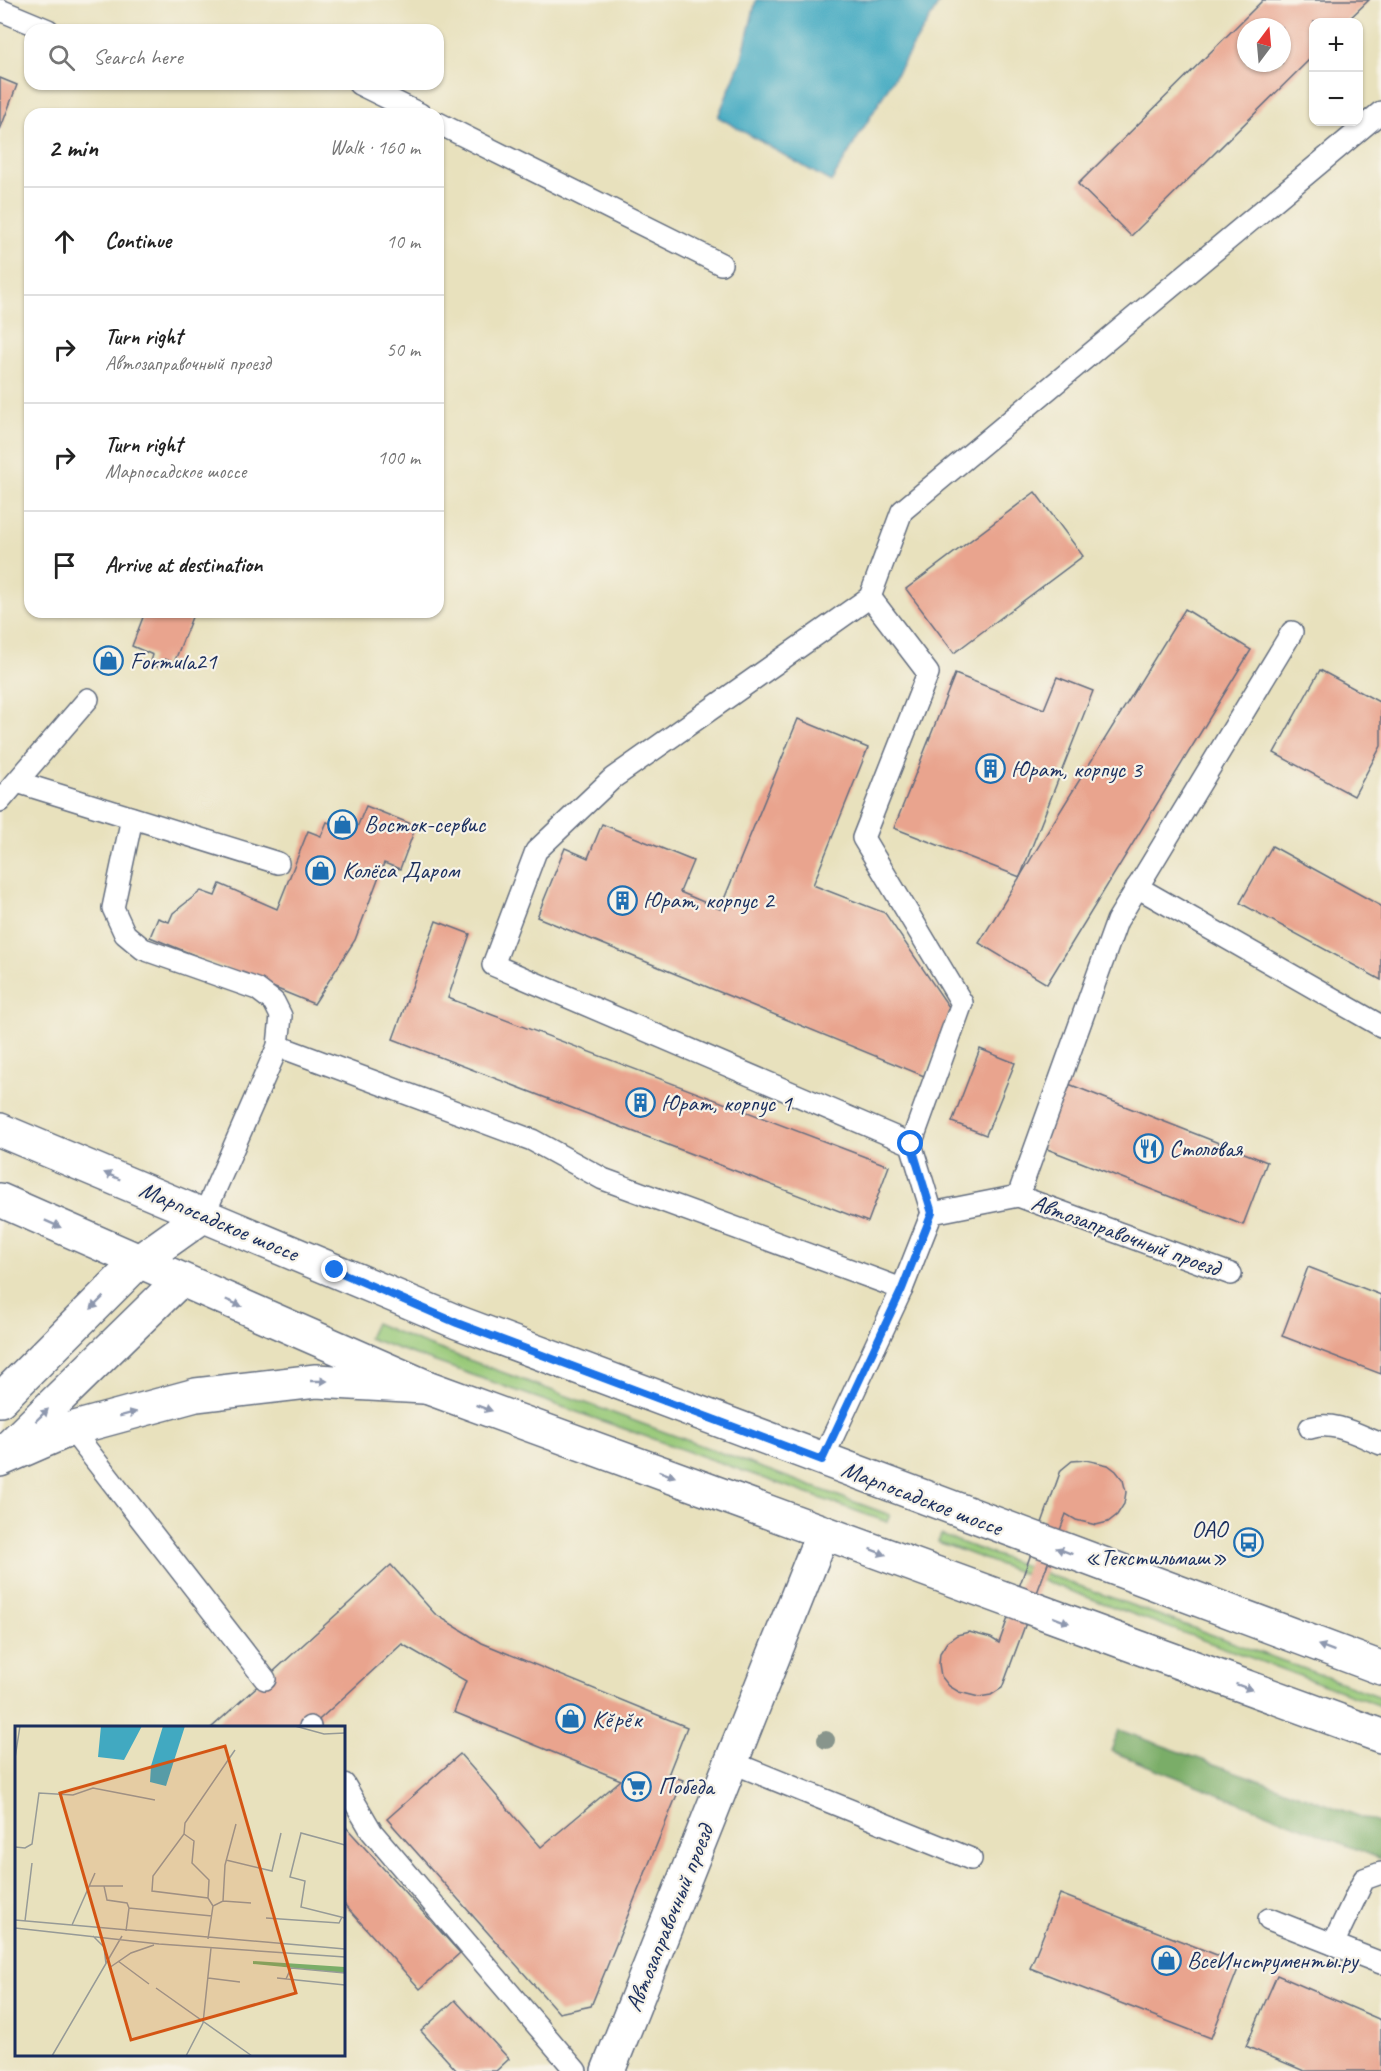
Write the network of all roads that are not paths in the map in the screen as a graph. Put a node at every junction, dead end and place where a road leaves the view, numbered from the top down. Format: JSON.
{"nodes":[{"id":1,"x":0,"y":10,"type":"edge"},
{"id":2,"x":34,"y":24,"type":"edge"},
{"id":3,"x":371,"y":90,"type":"edge"},
{"id":4,"x":408,"y":108,"type":"edge"},
{"id":5,"x":1381,"y":112,"type":"edge"},
{"id":6,"x":444,"y":126,"type":"edge"},
{"id":7,"x":721,"y":264,"type":"dead end"},
{"id":8,"x":870,"y":597,"type":"junction"},
{"id":9,"x":1292,"y":632,"type":"dead end"},
{"id":10,"x":88,"y":699,"type":"dead end"},
{"id":11,"x":17,"y":782,"type":"junction"},
{"id":12,"x":0,"y":801,"type":"edge"},
{"id":13,"x":132,"y":818,"type":"junction"},
{"id":14,"x":278,"y":863,"type":"dead end"},
{"id":15,"x":1137,"y":887,"type":"junction"},
{"id":16,"x":1381,"y":1026,"type":"edge"},
{"id":17,"x":278,"y":1046,"type":"junction"},
{"id":18,"x":0,"y":1130,"type":"edge"},
{"id":19,"x":911,"y":1144,"type":"junction"},
{"id":20,"x":1018,"y":1196,"type":"junction"},
{"id":21,"x":0,"y":1200,"type":"edge"},
{"id":22,"x":932,"y":1213,"type":"junction"},
{"id":23,"x":204,"y":1215,"type":"junction"},
{"id":24,"x":138,"y":1262,"type":"junction"},
{"id":25,"x":1231,"y":1274,"type":"dead end"},
{"id":26,"x":180,"y":1280,"type":"junction"},
{"id":27,"x":902,"y":1289,"type":"junction"},
{"id":28,"x":429,"y":1388,"type":"junction"},
{"id":29,"x":0,"y":1400,"type":"edge"},
{"id":30,"x":1310,"y":1428,"type":"dead end"},
{"id":31,"x":71,"y":1429,"type":"junction"},
{"id":32,"x":1381,"y":1443,"type":"edge"},
{"id":33,"x":0,"y":1455,"type":"edge"},
{"id":34,"x":0,"y":1460,"type":"edge"},
{"id":35,"x":822,"y":1460,"type":"junction"},
{"id":36,"x":823,"y":1532,"type":"junction"},
{"id":37,"x":1381,"y":1668,"type":"edge"},
{"id":38,"x":265,"y":1679,"type":"dead end"},
{"id":39,"x":1381,"y":1736,"type":"edge"},
{"id":40,"x":731,"y":1762,"type":"junction"},
{"id":41,"x":345,"y":1786,"type":"edge"},
{"id":42,"x":971,"y":1859,"type":"dead end"},
{"id":43,"x":1381,"y":1873,"type":"edge"},
{"id":44,"x":1269,"y":1919,"type":"dead end"},
{"id":45,"x":1333,"y":1944,"type":"junction"},
{"id":46,"x":1381,"y":1964,"type":"edge"},
{"id":47,"x":576,"y":2071,"type":"edge"},
{"id":48,"x":608,"y":2071,"type":"edge"}],
"edges":[{"from":1,"to":2,"type":"lane"},
{"from":3,"to":4,"type":"lane"},
{"from":5,"to":8,"type":"lane"},
{"from":6,"to":7,"type":"lane"},
{"from":8,"to":19,"type":"lane"},
{"from":8,"to":19,"type":"lane"},
{"from":9,"to":15,"type":"lane"},
{"from":10,"to":11,"type":"lane"},
{"from":11,"to":12,"type":"lane"},
{"from":11,"to":13,"type":"lane"},
{"from":13,"to":14,"type":"lane"},
{"from":13,"to":17,"type":"lane"},
{"from":15,"to":16,"type":"lane"},
{"from":15,"to":20,"type":"lane"},
{"from":17,"to":23,"type":"lane"},
{"from":17,"to":27,"type":"lane"},
{"from":23,"to":18,"type":"main road","name":"Марпосадское шоссе","one_way":true},
{"from":19,"to":22,"type":"lane"},
{"from":20,"to":22,"type":"lane","name":"Автозаправочный проезд"},
{"from":20,"to":25,"type":"lane","name":"Автозаправочный проезд"},
{"from":21,"to":24,"type":"main road","one_way":true},
{"from":22,"to":27,"type":"lane"},
{"from":23,"to":24,"type":"main road"},
{"from":23,"to":26,"type":"main road"},
{"from":23,"to":35,"type":"main road","name":"Марпосадское шоссе"},
{"from":24,"to":26,"type":"main road"},
{"from":24,"to":29,"type":"main road","one_way":true},
{"from":26,"to":28,"type":"main road","one_way":true},
{"from":33,"to":26,"type":"main road","one_way":true},
{"from":27,"to":35,"type":"lane"},
{"from":31,"to":28,"type":"main road","one_way":true},
{"from":28,"to":36,"type":"main road","one_way":true},
{"from":30,"to":32,"type":"lane"},
{"from":31,"to":34,"type":"main road"},
{"from":31,"to":38,"type":"lane"},
{"from":37,"to":35,"type":"main road","name":"Марпосадское шоссе","one_way":true},
{"from":36,"to":39,"type":"main road","one_way":true},
{"from":36,"to":40,"type":"main road","name":"Автозаправочный проезд"},
{"from":40,"to":42,"type":"lane"},
{"from":40,"to":48,"type":"main road","name":"Автозаправочный проезд"},
{"from":41,"to":47,"type":"lane"},
{"from":43,"to":45,"type":"lane"},
{"from":44,"to":45,"type":"lane"},
{"from":45,"to":46,"type":"lane"}]}
